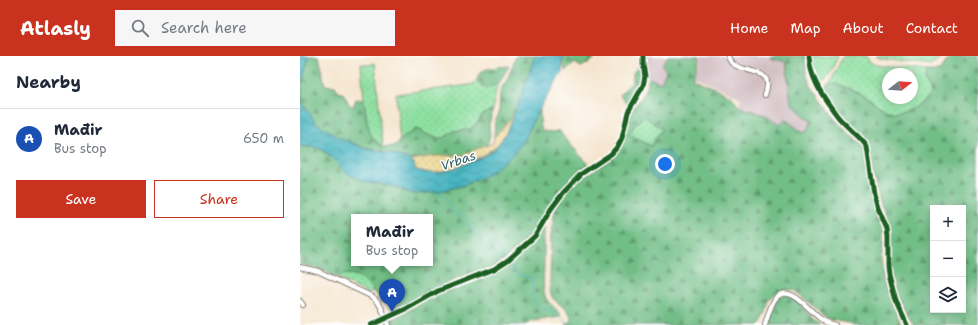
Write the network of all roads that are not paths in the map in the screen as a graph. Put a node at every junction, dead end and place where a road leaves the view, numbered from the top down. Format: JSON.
{"nodes":[{"id":1,"x":643,"y":56,"type":"edge"},
{"id":2,"x":728,"y":56,"type":"edge"},
{"id":3,"x":809,"y":56,"type":"edge"},
{"id":4,"x":765,"y":95,"type":"dead end"},
{"id":5,"x":300,"y":266,"type":"edge"},
{"id":6,"x":385,"y":318,"type":"junction"},
{"id":7,"x":371,"y":325,"type":"edge"},
{"id":8,"x":388,"y":325,"type":"edge"},
{"id":9,"x":765,"y":325,"type":"edge"},
{"id":10,"x":835,"y":325,"type":"edge"},
{"id":11,"x":907,"y":325,"type":"edge"}],
"edges":[{"from":1,"to":6,"type":"street"},
{"from":2,"to":4,"type":"street"},
{"from":3,"to":11,"type":"street"},
{"from":5,"to":6,"type":"street"},
{"from":6,"to":7,"type":"street"},
{"from":6,"to":8,"type":"street"},
{"from":9,"to":10,"type":"street"}]}
